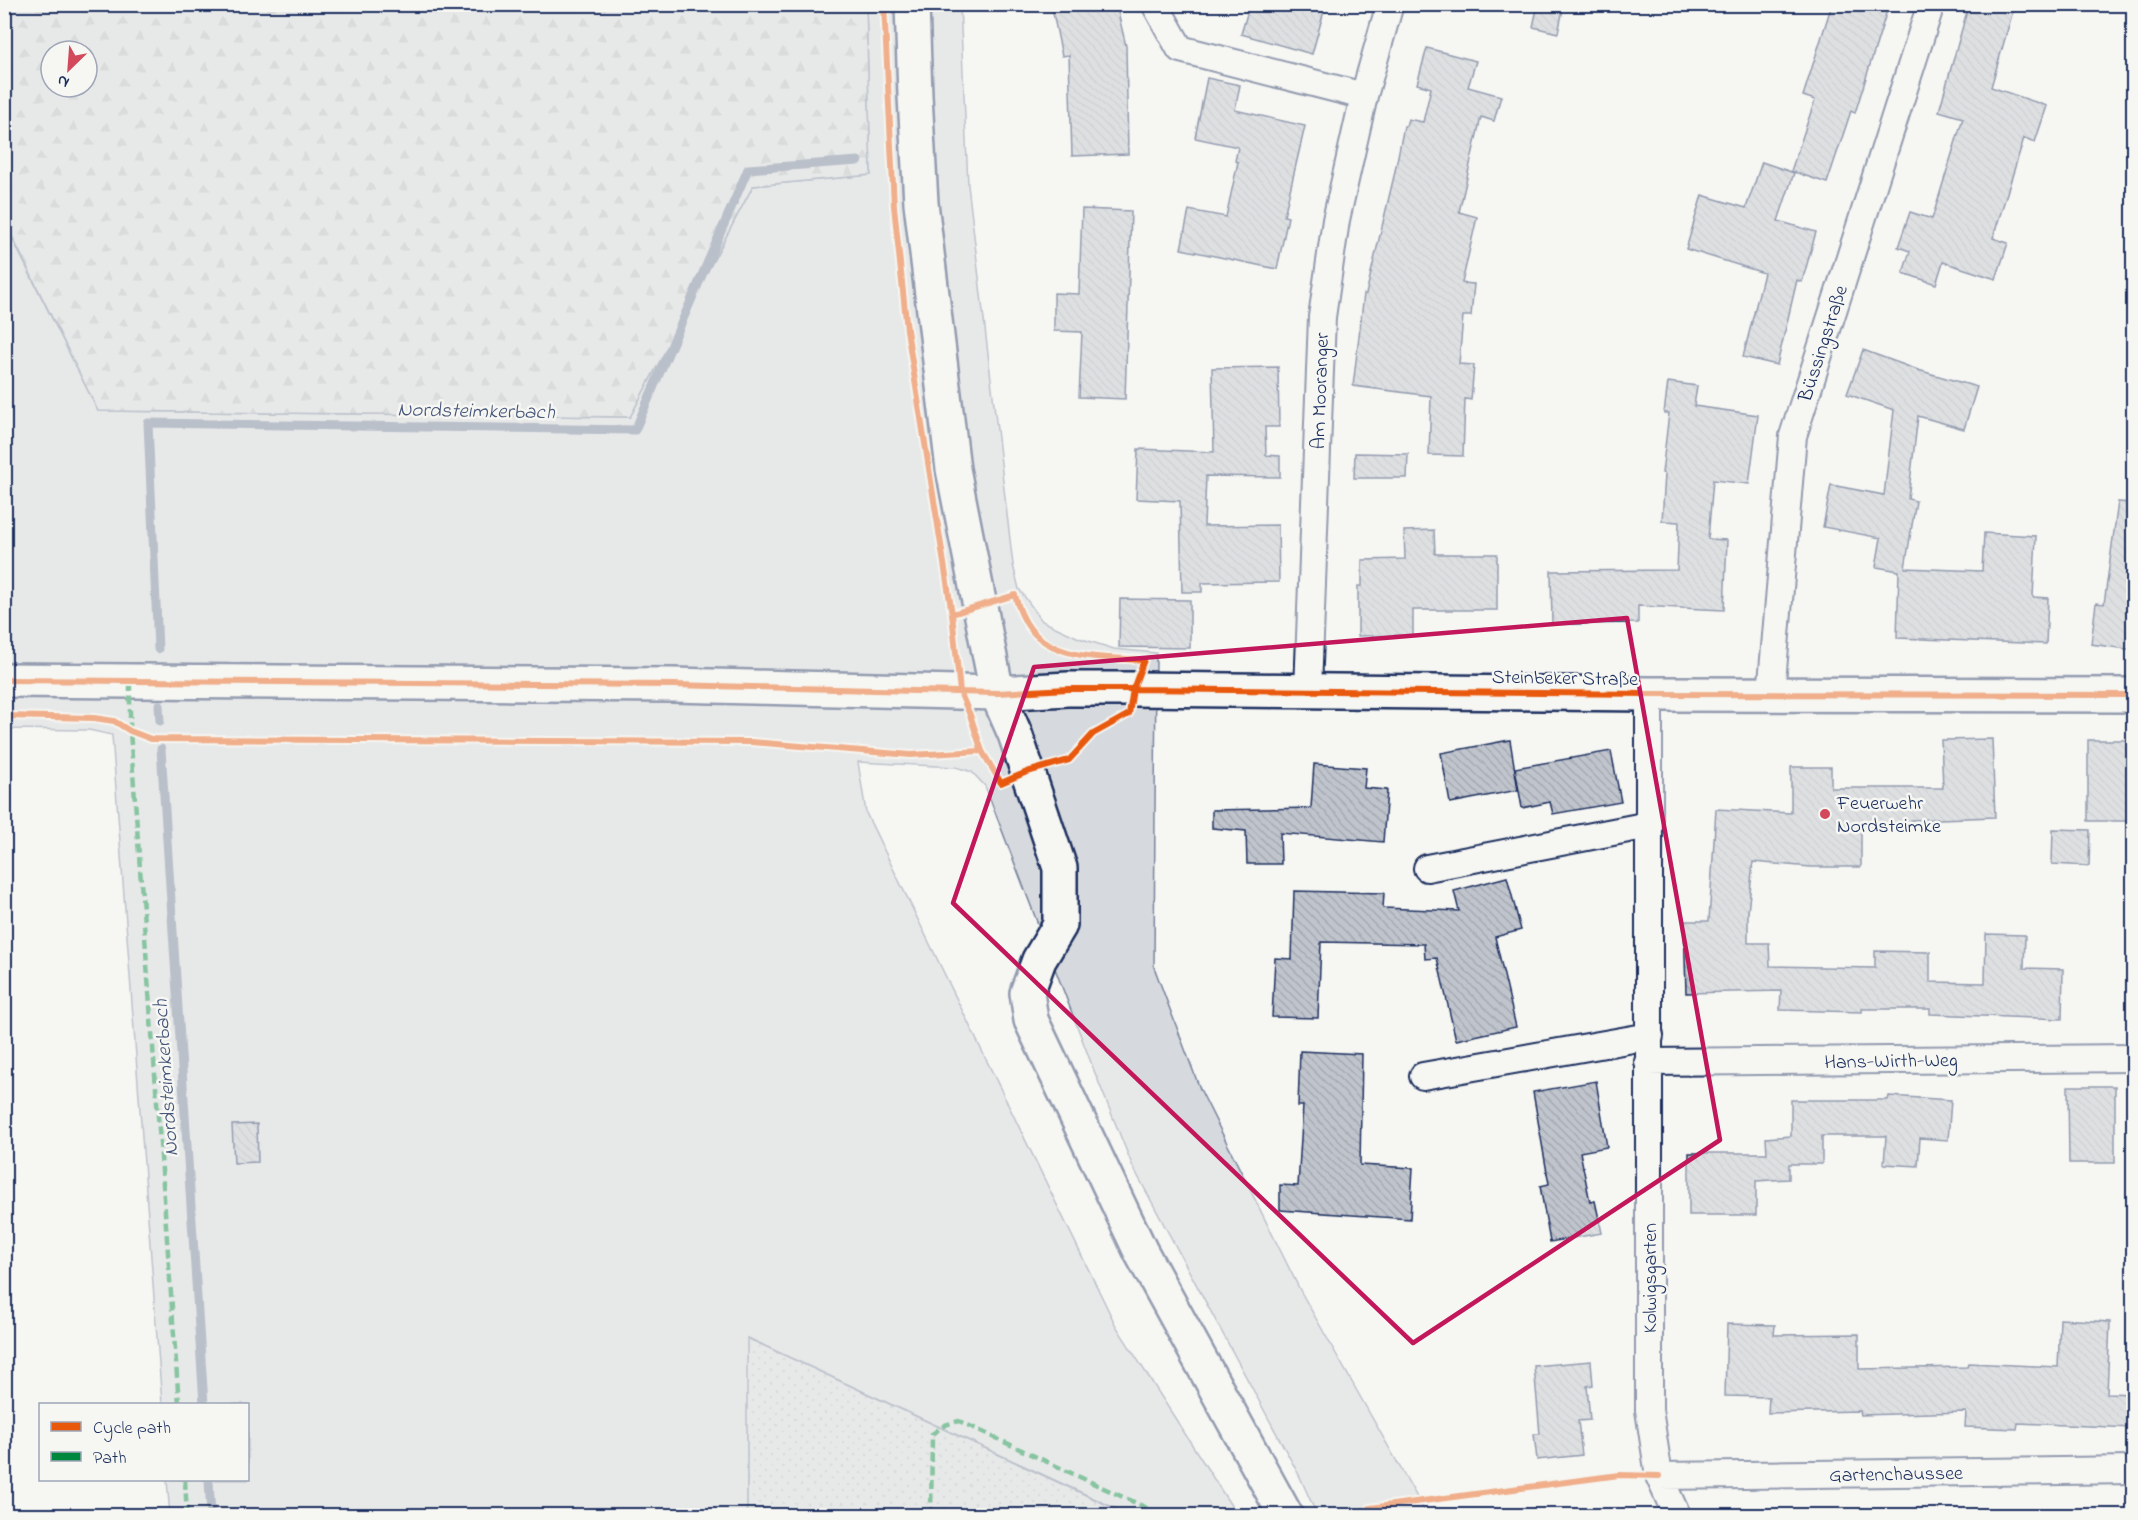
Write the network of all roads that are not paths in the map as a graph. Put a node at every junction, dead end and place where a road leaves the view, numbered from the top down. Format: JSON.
{"nodes":[{"id":1,"x":912,"y":4,"type":"edge"},
{"id":2,"x":1390,"y":4,"type":"edge"},
{"id":3,"x":1931,"y":4,"type":"edge"},
{"id":4,"x":1156,"y":6,"type":"edge"},
{"id":5,"x":1365,"y":96,"type":"junction"},
{"id":6,"x":4,"y":681,"type":"edge"},
{"id":7,"x":1308,"y":690,"type":"junction"},
{"id":8,"x":997,"y":693,"type":"junction"},
{"id":9,"x":1649,"y":694,"type":"junction"},
{"id":10,"x":1771,"y":694,"type":"junction"},
{"id":11,"x":2133,"y":695,"type":"edge"},
{"id":12,"x":1649,"y":825,"type":"junction"},
{"id":13,"x":1427,"y":868,"type":"dead end"},
{"id":14,"x":1650,"y":1036,"type":"junction"},
{"id":15,"x":2133,"y":1058,"type":"edge"},
{"id":16,"x":1648,"y":1062,"type":"junction"},
{"id":17,"x":1423,"y":1076,"type":"dead end"},
{"id":18,"x":2133,"y":1470,"type":"edge"},
{"id":19,"x":1659,"y":1476,"type":"junction"},
{"id":20,"x":1286,"y":1515,"type":"edge"},
{"id":21,"x":1677,"y":1515,"type":"edge"}],
"edges":[{"from":1,"to":8,"type":"street"},
{"from":2,"to":5,"type":"street","name":"Am Mooranger"},
{"from":3,"to":10,"type":"street","name":"Büssingstraße"},
{"from":4,"to":5,"type":"street"},
{"from":5,"to":7,"type":"street","name":"Am Mooranger"},
{"from":6,"to":8,"type":"street","name":"Steinbeker Straße"},
{"from":7,"to":8,"type":"street","name":"Steinbeker Straße"},
{"from":7,"to":9,"type":"street","name":"Steinbeker Straße"},
{"from":8,"to":20,"type":"street"},
{"from":9,"to":10,"type":"street","name":"Steinbeker Straße"},
{"from":9,"to":12,"type":"street","name":"Kolwigsgarten"},
{"from":10,"to":11,"type":"street","name":"Steinbeker Straße"},
{"from":12,"to":13,"type":"street"},
{"from":12,"to":14,"type":"street","name":"Kolwigsgarten"},
{"from":14,"to":16,"type":"street","name":"Kolwigsgarten"},
{"from":14,"to":17,"type":"street"},
{"from":15,"to":16,"type":"street","name":"Hans-Wirth-Weg"},
{"from":16,"to":19,"type":"street","name":"Kolwigsgarten"},
{"from":18,"to":19,"type":"street","name":"Gartenchaussee"},
{"from":19,"to":21,"type":"street","name":"Kolwigsgarten"}]}
